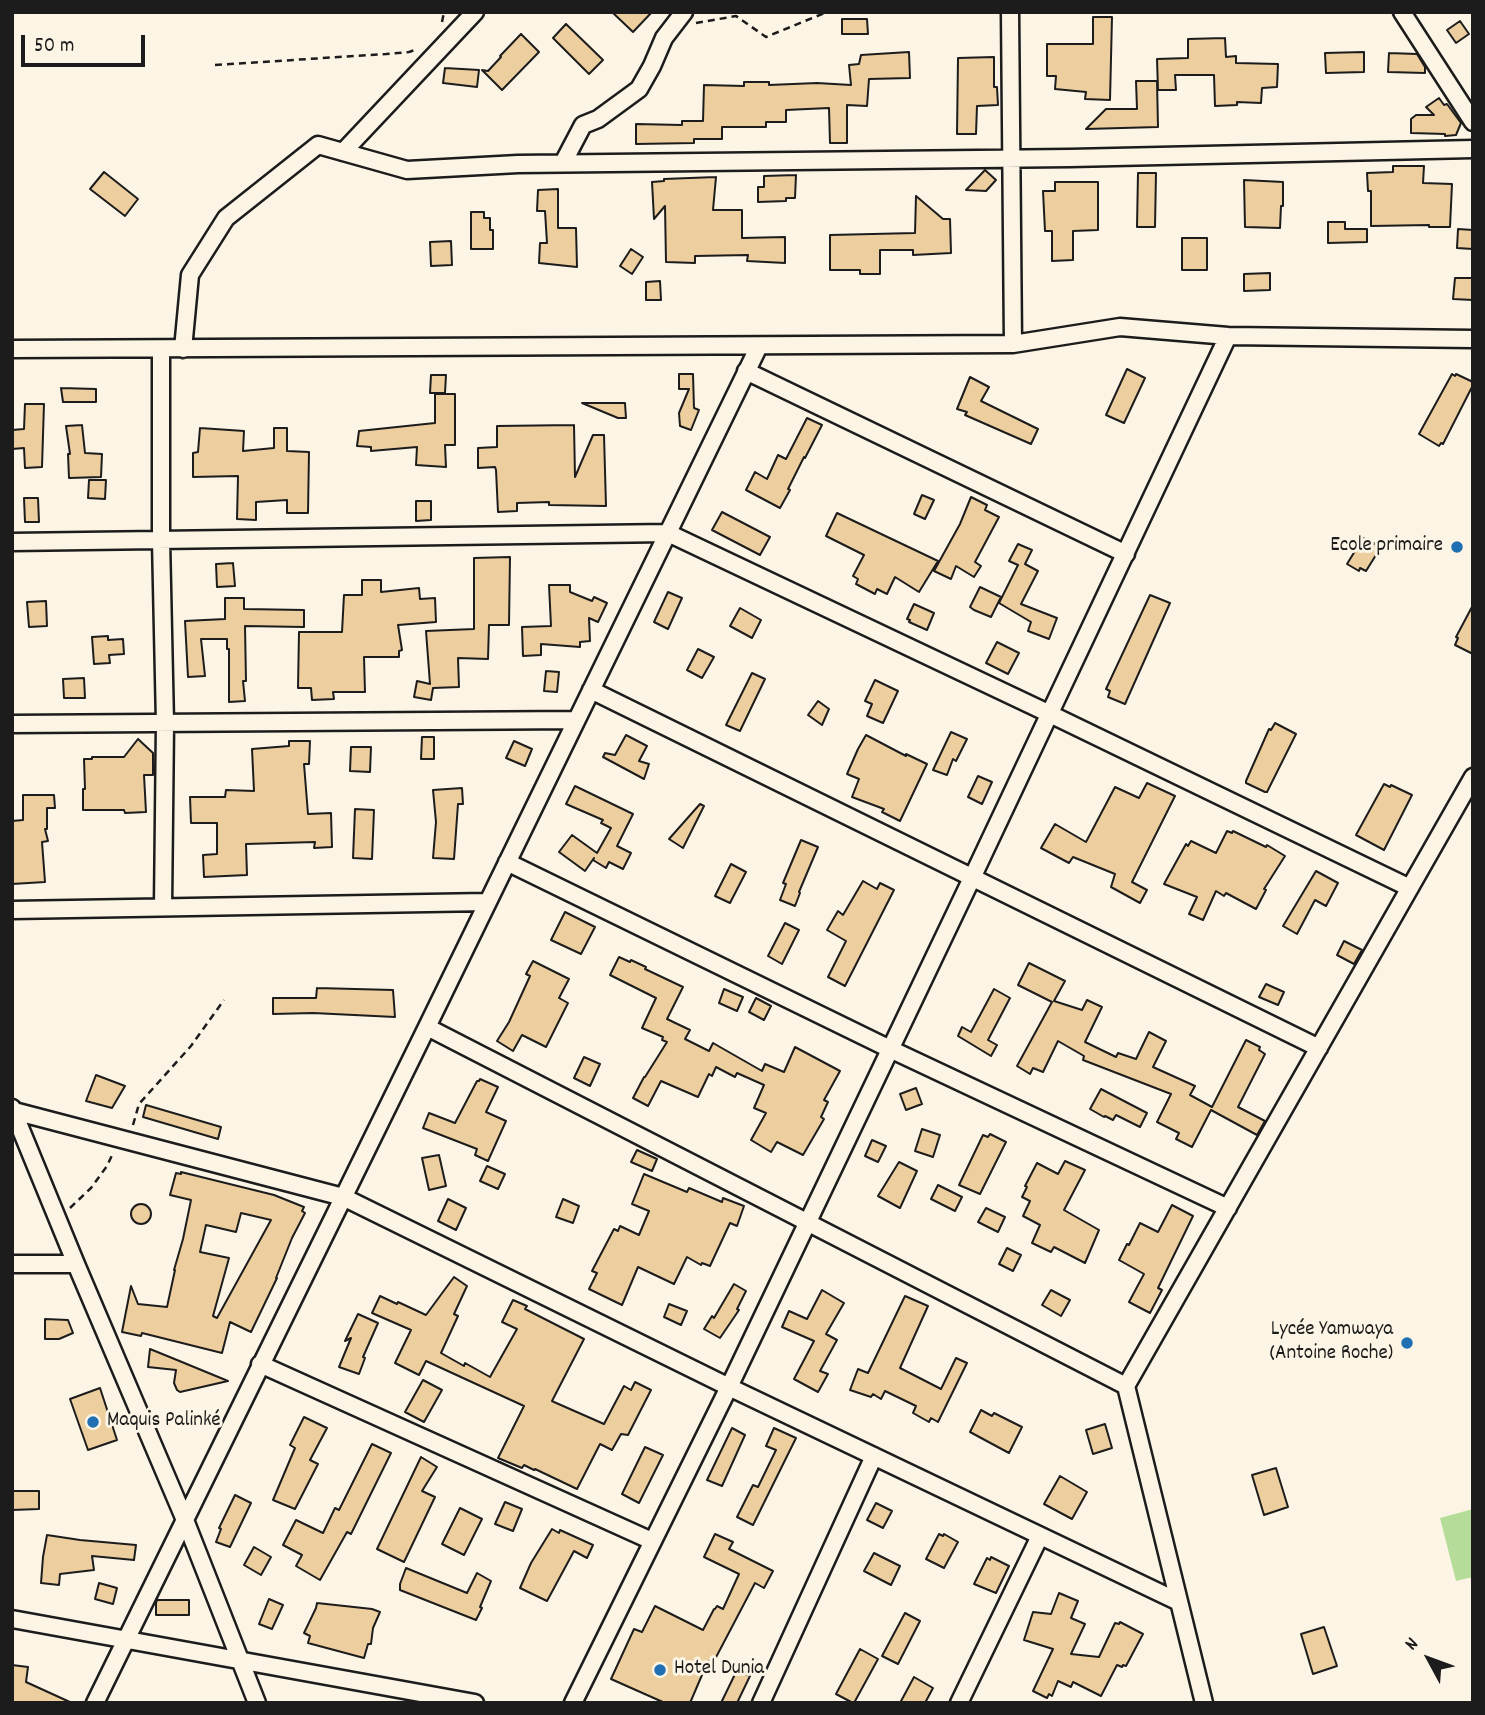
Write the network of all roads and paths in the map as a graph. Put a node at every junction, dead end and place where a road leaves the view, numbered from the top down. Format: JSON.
{"nodes":[{"id":1,"x":475,"y":12,"type":"edge"},
{"id":2,"x":684,"y":12,"type":"edge"},
{"id":3,"x":827,"y":12,"type":"edge"},
{"id":4,"x":1010,"y":12,"type":"edge"},
{"id":5,"x":1402,"y":12,"type":"edge"},
{"id":6,"x":672,"y":27,"type":"junction"},
{"id":7,"x":446,"y":43,"type":"junction"},
{"id":8,"x":215,"y":65,"type":"dead end"},
{"id":9,"x":1473,"y":122,"type":"edge"},
{"id":10,"x":1473,"y":149,"type":"edge"},
{"id":11,"x":343,"y":152,"type":"junction"},
{"id":12,"x":1011,"y":158,"type":"junction"},
{"id":13,"x":563,"y":163,"type":"junction"},
{"id":14,"x":1228,"y":336,"type":"junction"},
{"id":15,"x":1473,"y":339,"type":"edge"},
{"id":16,"x":1013,"y":344,"type":"junction"},
{"id":17,"x":759,"y":346,"type":"junction"},
{"id":18,"x":12,"y":349,"type":"edge"},
{"id":19,"x":161,"y":349,"type":"junction"},
{"id":20,"x":183,"y":349,"type":"junction"},
{"id":21,"x":746,"y":372,"type":"junction"},
{"id":22,"x":668,"y":534,"type":"junction"},
{"id":23,"x":161,"y":540,"type":"junction"},
{"id":24,"x":12,"y":542,"type":"edge"},
{"id":25,"x":1126,"y":554,"type":"junction"},
{"id":26,"x":591,"y":690,"type":"junction"},
{"id":27,"x":1050,"y":714,"type":"junction"},
{"id":28,"x":576,"y":720,"type":"junction"},
{"id":29,"x":165,"y":723,"type":"junction"},
{"id":30,"x":12,"y":724,"type":"edge"},
{"id":31,"x":1473,"y":777,"type":"edge"},
{"id":32,"x":506,"y":862,"type":"junction"},
{"id":33,"x":972,"y":878,"type":"junction"},
{"id":34,"x":1410,"y":888,"type":"junction"},
{"id":35,"x":487,"y":902,"type":"junction"},
{"id":36,"x":163,"y":907,"type":"junction"},
{"id":37,"x":12,"y":910,"type":"edge"},
{"id":38,"x":224,"y":1000,"type":"dead end"},
{"id":39,"x":427,"y":1027,"type":"junction"},
{"id":40,"x":1319,"y":1048,"type":"junction"},
{"id":41,"x":890,"y":1049,"type":"junction"},
{"id":42,"x":13,"y":1110,"type":"edge"},
{"id":43,"x":120,"y":1140,"type":"junction"},
{"id":44,"x":343,"y":1197,"type":"junction"},
{"id":45,"x":1228,"y":1208,"type":"junction"},
{"id":46,"x":58,"y":1221,"type":"junction"},
{"id":47,"x":807,"y":1223,"type":"junction"},
{"id":48,"x":12,"y":1264,"type":"edge"},
{"id":49,"x":76,"y":1264,"type":"junction"},
{"id":50,"x":260,"y":1364,"type":"junction"},
{"id":51,"x":1126,"y":1386,"type":"junction"},
{"id":52,"x":729,"y":1387,"type":"junction"},
{"id":53,"x":874,"y":1457,"type":"junction"},
{"id":54,"x":185,"y":1520,"type":"junction"},
{"id":55,"x":1040,"y":1536,"type":"junction"},
{"id":56,"x":652,"y":1541,"type":"junction"},
{"id":57,"x":1179,"y":1602,"type":"junction"},
{"id":58,"x":12,"y":1619,"type":"edge"},
{"id":59,"x":125,"y":1639,"type":"junction"},
{"id":60,"x":240,"y":1660,"type":"junction"},
{"id":61,"x":95,"y":1703,"type":"edge"},
{"id":62,"x":257,"y":1703,"type":"edge"},
{"id":63,"x":475,"y":1703,"type":"edge"},
{"id":64,"x":573,"y":1703,"type":"edge"},
{"id":65,"x":761,"y":1703,"type":"edge"},
{"id":66,"x":959,"y":1703,"type":"edge"},
{"id":67,"x":1204,"y":1703,"type":"edge"}],
"edges":[{"from":1,"to":7,"type":"street"},
{"from":2,"to":6,"type":"street"},
{"from":3,"to":6,"type":"path"},
{"from":4,"to":12,"type":"street"},
{"from":5,"to":9,"type":"street"},
{"from":6,"to":13,"type":"street"},
{"from":7,"to":8,"type":"path"},
{"from":7,"to":11,"type":"street"},
{"from":10,"to":12,"type":"street"},
{"from":11,"to":13,"type":"street"},
{"from":11,"to":20,"type":"street"},
{"from":12,"to":13,"type":"street"},
{"from":12,"to":16,"type":"street"},
{"from":14,"to":15,"type":"street"},
{"from":14,"to":16,"type":"street"},
{"from":14,"to":25,"type":"street"},
{"from":16,"to":17,"type":"street"},
{"from":17,"to":20,"type":"street"},
{"from":17,"to":21,"type":"street"},
{"from":18,"to":19,"type":"street"},
{"from":19,"to":20,"type":"street"},
{"from":19,"to":23,"type":"street"},
{"from":21,"to":22,"type":"street"},
{"from":21,"to":25,"type":"street"},
{"from":22,"to":23,"type":"street"},
{"from":22,"to":26,"type":"street"},
{"from":22,"to":27,"type":"street"},
{"from":23,"to":24,"type":"street"},
{"from":23,"to":29,"type":"street"},
{"from":25,"to":27,"type":"street"},
{"from":26,"to":28,"type":"street"},
{"from":26,"to":33,"type":"street"},
{"from":27,"to":33,"type":"street"},
{"from":27,"to":34,"type":"street"},
{"from":28,"to":29,"type":"street"},
{"from":28,"to":32,"type":"street"},
{"from":29,"to":30,"type":"street"},
{"from":29,"to":36,"type":"street"},
{"from":31,"to":34,"type":"street"},
{"from":32,"to":35,"type":"street"},
{"from":32,"to":41,"type":"street"},
{"from":33,"to":40,"type":"street"},
{"from":33,"to":41,"type":"street"},
{"from":34,"to":40,"type":"street"},
{"from":35,"to":36,"type":"street"},
{"from":35,"to":39,"type":"street"},
{"from":36,"to":37,"type":"street"},
{"from":38,"to":43,"type":"path"},
{"from":39,"to":44,"type":"street"},
{"from":39,"to":47,"type":"street"},
{"from":40,"to":45,"type":"street"},
{"from":41,"to":45,"type":"street"},
{"from":41,"to":47,"type":"street"},
{"from":42,"to":43,"type":"street"},
{"from":42,"to":46,"type":"street"},
{"from":43,"to":44,"type":"street"},
{"from":43,"to":46,"type":"path"},
{"from":44,"to":50,"type":"street"},
{"from":44,"to":52,"type":"street"},
{"from":45,"to":51,"type":"street"},
{"from":46,"to":49,"type":"street"},
{"from":47,"to":51,"type":"street"},
{"from":47,"to":52,"type":"street"},
{"from":48,"to":49,"type":"street"},
{"from":49,"to":54,"type":"street"},
{"from":50,"to":54,"type":"street"},
{"from":50,"to":56,"type":"street"},
{"from":51,"to":57,"type":"street"},
{"from":52,"to":53,"type":"street"},
{"from":52,"to":56,"type":"street"},
{"from":53,"to":55,"type":"street"},
{"from":53,"to":65,"type":"street"},
{"from":54,"to":59,"type":"street"},
{"from":54,"to":60,"type":"street"},
{"from":55,"to":57,"type":"street"},
{"from":55,"to":66,"type":"street"},
{"from":56,"to":64,"type":"street"},
{"from":57,"to":67,"type":"street"},
{"from":58,"to":59,"type":"street"},
{"from":59,"to":60,"type":"street"},
{"from":59,"to":61,"type":"street"},
{"from":60,"to":62,"type":"street"},
{"from":60,"to":63,"type":"street"}]}
